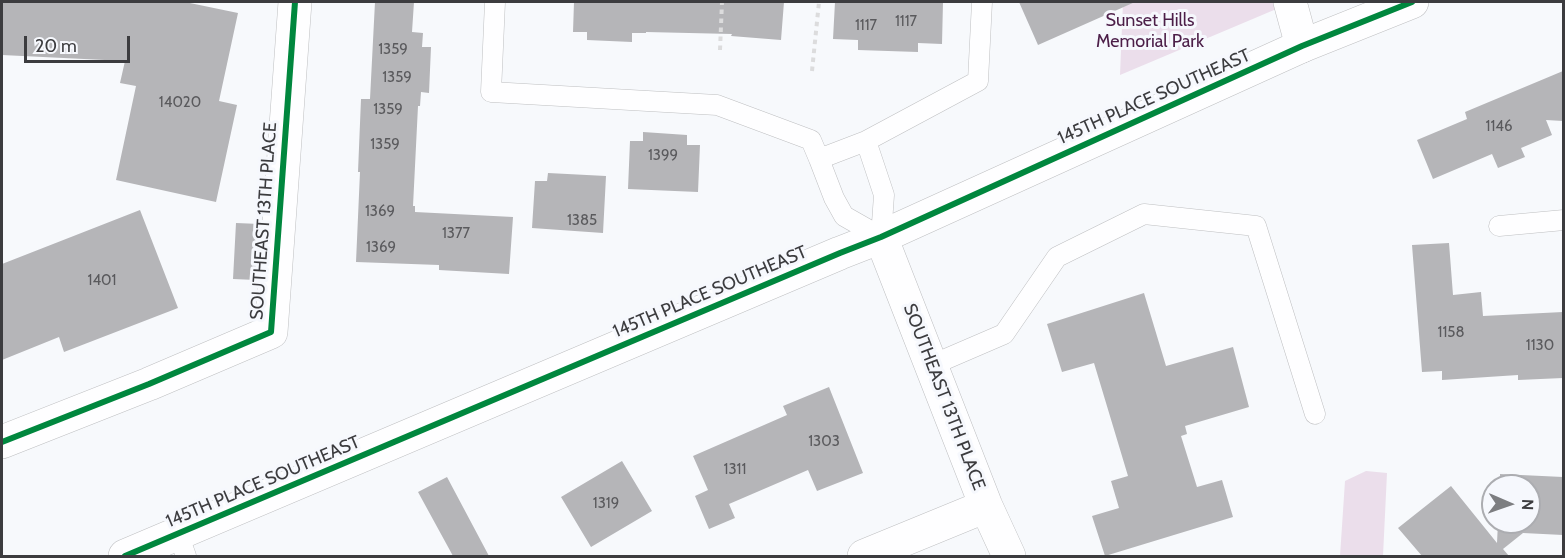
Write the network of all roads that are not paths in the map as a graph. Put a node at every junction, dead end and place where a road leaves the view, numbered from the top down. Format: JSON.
{"nodes":[{"id":1,"x":295,"y":2,"type":"edge"},
{"id":2,"x":495,"y":2,"type":"edge"},
{"id":3,"x":982,"y":2,"type":"edge"},
{"id":4,"x":1290,"y":2,"type":"edge"},
{"id":5,"x":1412,"y":2,"type":"edge"},
{"id":6,"x":1302,"y":46,"type":"junction"},
{"id":7,"x":866,"y":141,"type":"junction"},
{"id":8,"x":819,"y":159,"type":"junction"},
{"id":9,"x":1563,"y":220,"type":"edge"},
{"id":10,"x":1498,"y":226,"type":"dead end"},
{"id":11,"x":881,"y":237,"type":"junction"},
{"id":12,"x":932,"y":365,"type":"junction"},
{"id":13,"x":1315,"y":414,"type":"dead end"},
{"id":14,"x":2,"y":442,"type":"edge"},
{"id":15,"x":986,"y":506,"type":"junction"},
{"id":16,"x":182,"y":545,"type":"edge"},
{"id":17,"x":125,"y":556,"type":"edge"},
{"id":18,"x":864,"y":556,"type":"edge"},
{"id":19,"x":1009,"y":556,"type":"edge"}],
"edges":[{"from":1,"to":14,"type":"street","name":"SOUTHEAST 13TH PLACE"},
{"from":2,"to":8,"type":"lane"},
{"from":3,"to":7,"type":"lane"},
{"from":4,"to":6,"type":"street"},
{"from":5,"to":6,"type":"street","name":"145TH PLACE SOUTHEAST"},
{"from":6,"to":11,"type":"street","name":"145TH PLACE SOUTHEAST"},
{"from":7,"to":8,"type":"lane"},
{"from":7,"to":11,"type":"lane"},
{"from":8,"to":11,"type":"lane"},
{"from":9,"to":10,"type":"lane"},
{"from":11,"to":12,"type":"street","name":"SOUTHEAST 13TH PLACE"},
{"from":11,"to":16,"type":"street","name":"145TH PLACE SOUTHEAST"},
{"from":12,"to":13,"type":"lane"},
{"from":12,"to":15,"type":"street","name":"SOUTHEAST 13TH PLACE"},
{"from":15,"to":18,"type":"street"},
{"from":15,"to":19,"type":"street","name":"SOUTHEAST 13TH PLACE"},
{"from":16,"to":17,"type":"street","name":"145TH PLACE SOUTHEAST"}]}
